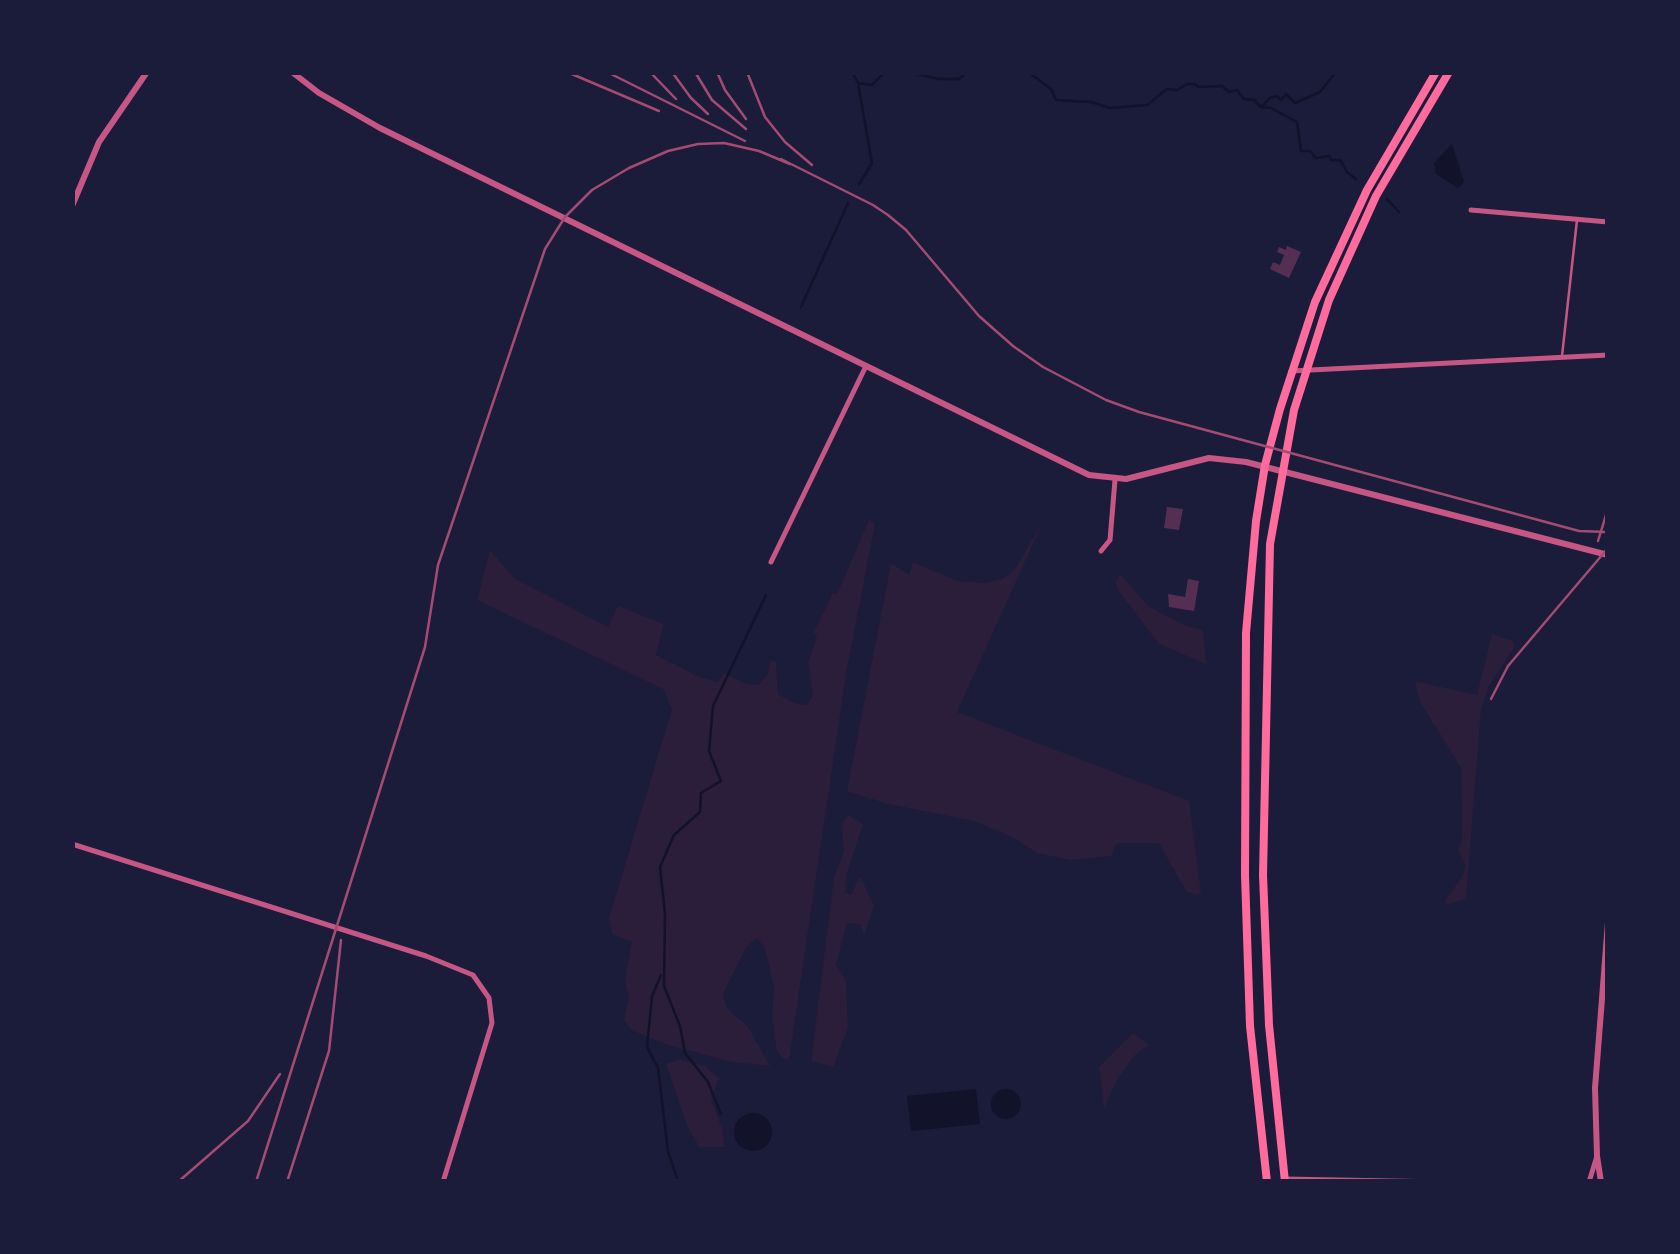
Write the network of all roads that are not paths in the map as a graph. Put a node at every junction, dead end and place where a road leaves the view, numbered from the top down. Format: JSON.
{"nodes":[{"id":1,"x":146,"y":72,"type":"edge"},
{"id":2,"x":292,"y":72,"type":"edge"},
{"id":3,"x":1436,"y":72,"type":"edge"},
{"id":4,"x":1449,"y":72,"type":"edge"},
{"id":5,"x":72,"y":206,"type":"edge"},
{"id":6,"x":1471,"y":210,"type":"dead end"},
{"id":7,"x":1577,"y":219,"type":"junction"},
{"id":8,"x":1608,"y":222,"type":"edge"},
{"id":9,"x":1608,"y":355,"type":"edge"},
{"id":10,"x":1562,"y":356,"type":"junction"},
{"id":11,"x":866,"y":366,"type":"junction"},
{"id":12,"x":1304,"y":370,"type":"junction"},
{"id":13,"x":1291,"y":371,"type":"junction"},
{"id":14,"x":1265,"y":465,"type":"junction"},
{"id":15,"x":1282,"y":469,"type":"junction"},
{"id":16,"x":1115,"y":480,"type":"junction"},
{"id":17,"x":1101,"y":551,"type":"dead end"},
{"id":18,"x":1608,"y":555,"type":"edge"},
{"id":19,"x":771,"y":562,"type":"dead end"},
{"id":20,"x":72,"y":844,"type":"edge"},
{"id":21,"x":1608,"y":922,"type":"edge"},
{"id":22,"x":1250,"y":1026,"type":"junction"},
{"id":23,"x":1269,"y":1026,"type":"junction"},
{"id":24,"x":1596,"y":1156,"type":"junction"},
{"id":25,"x":1284,"y":1180,"type":"edge"},
{"id":26,"x":444,"y":1182,"type":"edge"},
{"id":27,"x":1267,"y":1182,"type":"edge"},
{"id":28,"x":1445,"y":1182,"type":"edge"},
{"id":29,"x":1588,"y":1182,"type":"edge"},
{"id":30,"x":1601,"y":1182,"type":"edge"}],
"edges":[{"from":1,"to":5,"type":"street"},
{"from":2,"to":11,"type":"street"},
{"from":3,"to":13,"type":"highway"},
{"from":4,"to":12,"type":"highway"},
{"from":6,"to":7,"type":"street"},
{"from":7,"to":8,"type":"street"},
{"from":7,"to":10,"type":"lane"},
{"from":9,"to":10,"type":"street"},
{"from":10,"to":12,"type":"street"},
{"from":11,"to":16,"type":"street"},
{"from":11,"to":19,"type":"street"},
{"from":12,"to":13,"type":"street"},
{"from":12,"to":15,"type":"highway"},
{"from":13,"to":14,"type":"highway"},
{"from":14,"to":15,"type":"street"},
{"from":14,"to":16,"type":"street"},
{"from":14,"to":22,"type":"highway"},
{"from":15,"to":18,"type":"street"},
{"from":15,"to":23,"type":"highway"},
{"from":16,"to":17,"type":"street"},
{"from":20,"to":26,"type":"street"},
{"from":21,"to":24,"type":"street"},
{"from":22,"to":23,"type":"highway"},
{"from":22,"to":27,"type":"highway"},
{"from":23,"to":25,"type":"highway"},
{"from":24,"to":29,"type":"street"},
{"from":24,"to":30,"type":"street"},
{"from":25,"to":28,"type":"street"}]}
